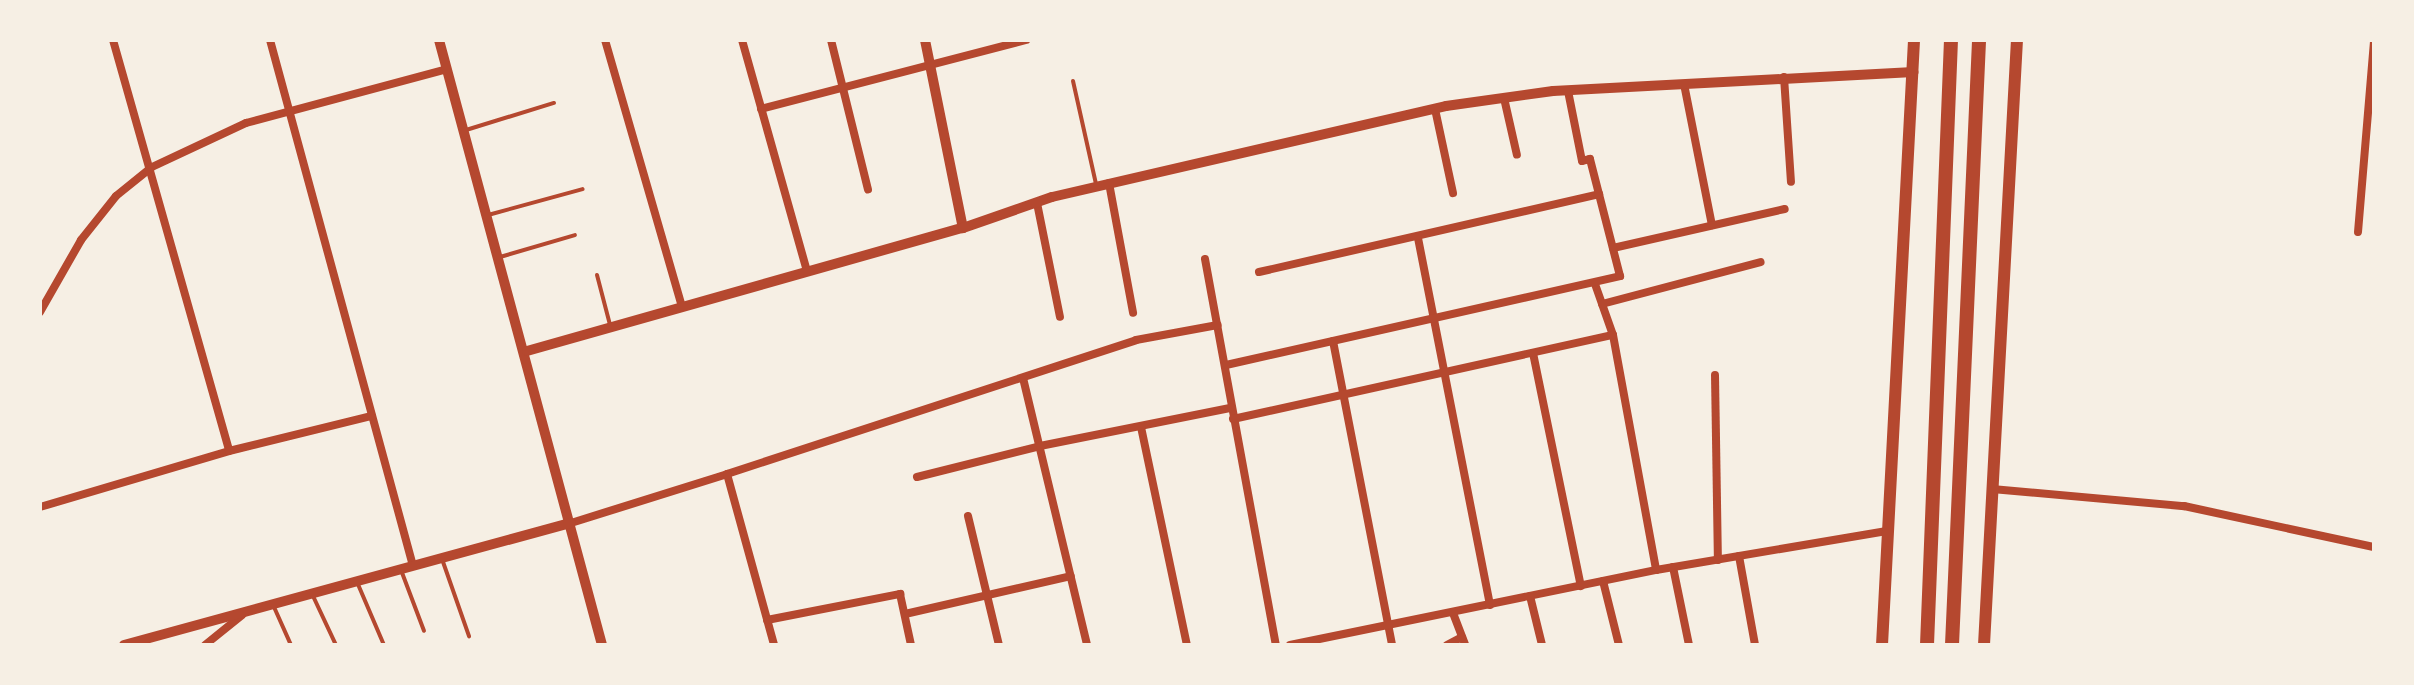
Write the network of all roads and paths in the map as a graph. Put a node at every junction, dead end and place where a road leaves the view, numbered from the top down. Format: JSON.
{"nodes":[{"id":1,"x":113,"y":40,"type":"edge"},
{"id":2,"x":270,"y":40,"type":"edge"},
{"id":3,"x":439,"y":40,"type":"edge"},
{"id":4,"x":605,"y":40,"type":"edge"},
{"id":5,"x":742,"y":40,"type":"edge"},
{"id":6,"x":831,"y":40,"type":"edge"},
{"id":7,"x":925,"y":40,"type":"edge"},
{"id":8,"x":1026,"y":40,"type":"edge"},
{"id":9,"x":1914,"y":40,"type":"edge"},
{"id":10,"x":1951,"y":40,"type":"edge"},
{"id":11,"x":1979,"y":40,"type":"edge"},
{"id":12,"x":2017,"y":40,"type":"edge"},
{"id":13,"x":2374,"y":42,"type":"edge"},
{"id":14,"x":930,"y":65,"type":"junction"},
{"id":15,"x":447,"y":69,"type":"junction"},
{"id":16,"x":1913,"y":72,"type":"junction"},
{"id":17,"x":1784,"y":77,"type":"junction"},
{"id":18,"x":1073,"y":81,"type":"dead end"},
{"id":19,"x":1684,"y":84,"type":"junction"},
{"id":20,"x":842,"y":88,"type":"junction"},
{"id":21,"x":1568,"y":91,"type":"junction"},
{"id":22,"x":1504,"y":98,"type":"junction"},
{"id":23,"x":554,"y":103,"type":"dead end"},
{"id":24,"x":761,"y":109,"type":"junction"},
{"id":25,"x":1435,"y":109,"type":"junction"},
{"id":26,"x":289,"y":110,"type":"junction"},
{"id":27,"x":464,"y":131,"type":"junction"},
{"id":28,"x":1517,"y":155,"type":"dead end"},
{"id":29,"x":152,"y":167,"type":"junction"},
{"id":30,"x":1791,"y":182,"type":"dead end"},
{"id":31,"x":1109,"y":183,"type":"junction"},
{"id":32,"x":1097,"y":186,"type":"junction"},
{"id":33,"x":583,"y":189,"type":"dead end"},
{"id":34,"x":868,"y":189,"type":"dead end"},
{"id":35,"x":1453,"y":193,"type":"dead end"},
{"id":36,"x":1599,"y":194,"type":"junction"},
{"id":37,"x":1037,"y":203,"type":"junction"},
{"id":38,"x":1785,"y":209,"type":"dead end"},
{"id":39,"x":488,"y":215,"type":"junction"},
{"id":40,"x":1712,"y":225,"type":"junction"},
{"id":41,"x":963,"y":228,"type":"junction"},
{"id":42,"x":2358,"y":232,"type":"dead end"},
{"id":43,"x":575,"y":235,"type":"dead end"},
{"id":44,"x":1418,"y":238,"type":"junction"},
{"id":45,"x":1613,"y":248,"type":"junction"},
{"id":46,"x":500,"y":257,"type":"junction"},
{"id":47,"x":1205,"y":259,"type":"dead end"},
{"id":48,"x":1761,"y":262,"type":"dead end"},
{"id":49,"x":807,"y":272,"type":"junction"},
{"id":50,"x":1259,"y":272,"type":"dead end"},
{"id":51,"x":597,"y":275,"type":"dead end"},
{"id":52,"x":1595,"y":284,"type":"junction"},
{"id":53,"x":1602,"y":304,"type":"junction"},
{"id":54,"x":682,"y":307,"type":"junction"},
{"id":55,"x":40,"y":312,"type":"edge"},
{"id":56,"x":1133,"y":313,"type":"dead end"},
{"id":57,"x":1060,"y":317,"type":"dead end"},
{"id":58,"x":1434,"y":319,"type":"junction"},
{"id":59,"x":1218,"y":325,"type":"junction"},
{"id":60,"x":611,"y":328,"type":"junction"},
{"id":61,"x":1613,"y":335,"type":"junction"},
{"id":62,"x":1333,"y":341,"type":"junction"},
{"id":63,"x":527,"y":351,"type":"junction"},
{"id":64,"x":1533,"y":353,"type":"junction"},
{"id":65,"x":1226,"y":365,"type":"junction"},
{"id":66,"x":1444,"y":373,"type":"junction"},
{"id":67,"x":1715,"y":375,"type":"dead end"},
{"id":68,"x":1023,"y":378,"type":"junction"},
{"id":69,"x":1343,"y":395,"type":"junction"},
{"id":70,"x":1231,"y":408,"type":"junction"},
{"id":71,"x":372,"y":416,"type":"junction"},
{"id":72,"x":1233,"y":419,"type":"junction"},
{"id":73,"x":1141,"y":427,"type":"junction"},
{"id":74,"x":1040,"y":446,"type":"junction"},
{"id":75,"x":229,"y":451,"type":"junction"},
{"id":76,"x":727,"y":474,"type":"junction"},
{"id":77,"x":917,"y":477,"type":"dead end"},
{"id":78,"x":1992,"y":489,"type":"junction"},
{"id":79,"x":40,"y":507,"type":"edge"},
{"id":80,"x":968,"y":516,"type":"dead end"},
{"id":81,"x":571,"y":523,"type":"junction"},
{"id":82,"x":1887,"y":531,"type":"junction"},
{"id":83,"x":2374,"y":547,"type":"edge"},
{"id":84,"x":1739,"y":556,"type":"junction"},
{"id":85,"x":442,"y":558,"type":"junction"},
{"id":86,"x":1718,"y":560,"type":"junction"},
{"id":87,"x":413,"y":566,"type":"junction"},
{"id":88,"x":1673,"y":567,"type":"junction"},
{"id":89,"x":401,"y":570,"type":"junction"},
{"id":90,"x":1656,"y":570,"type":"junction"},
{"id":91,"x":1071,"y":576,"type":"junction"},
{"id":92,"x":1603,"y":581,"type":"junction"},
{"id":93,"x":357,"y":582,"type":"junction"},
{"id":94,"x":1581,"y":586,"type":"junction"},
{"id":95,"x":313,"y":595,"type":"junction"},
{"id":96,"x":987,"y":595,"type":"junction"},
{"id":97,"x":1530,"y":596,"type":"junction"},
{"id":98,"x":1490,"y":605,"type":"junction"},
{"id":99,"x":273,"y":606,"type":"junction"},
{"id":100,"x":1453,"y":613,"type":"junction"},
{"id":101,"x":905,"y":614,"type":"junction"},
{"id":102,"x":242,"y":615,"type":"junction"},
{"id":103,"x":767,"y":620,"type":"junction"},
{"id":104,"x":1387,"y":627,"type":"junction"},
{"id":105,"x":424,"y":631,"type":"dead end"},
{"id":106,"x":469,"y":636,"type":"dead end"},
{"id":107,"x":1464,"y":641,"type":"edge"},
{"id":108,"x":124,"y":645,"type":"edge"},
{"id":109,"x":205,"y":645,"type":"edge"},
{"id":110,"x":291,"y":645,"type":"edge"},
{"id":111,"x":336,"y":645,"type":"edge"},
{"id":112,"x":384,"y":645,"type":"edge"},
{"id":113,"x":602,"y":645,"type":"edge"},
{"id":114,"x":774,"y":645,"type":"edge"},
{"id":115,"x":911,"y":645,"type":"edge"},
{"id":116,"x":999,"y":645,"type":"edge"},
{"id":117,"x":1087,"y":645,"type":"edge"},
{"id":118,"x":1187,"y":645,"type":"edge"},
{"id":119,"x":1276,"y":645,"type":"edge"},
{"id":120,"x":1290,"y":645,"type":"edge"},
{"id":121,"x":1392,"y":645,"type":"edge"},
{"id":122,"x":1447,"y":645,"type":"edge"},
{"id":123,"x":1542,"y":645,"type":"edge"},
{"id":124,"x":1619,"y":645,"type":"edge"},
{"id":125,"x":1689,"y":645,"type":"edge"},
{"id":126,"x":1755,"y":645,"type":"edge"},
{"id":127,"x":1882,"y":645,"type":"edge"},
{"id":128,"x":1927,"y":645,"type":"edge"},
{"id":129,"x":1952,"y":645,"type":"edge"},
{"id":130,"x":1984,"y":645,"type":"edge"}],
"edges":[{"from":1,"to":29,"type":"street"},
{"from":2,"to":26,"type":"street"},
{"from":3,"to":15,"type":"street"},
{"from":4,"to":54,"type":"street"},
{"from":5,"to":24,"type":"street"},
{"from":6,"to":20,"type":"street"},
{"from":7,"to":14,"type":"street"},
{"from":8,"to":14,"type":"street"},
{"from":9,"to":16,"type":"main road"},
{"from":10,"to":128,"type":"highway"},
{"from":11,"to":129,"type":"highway"},
{"from":12,"to":78,"type":"main road"},
{"from":13,"to":42,"type":"street"},
{"from":14,"to":20,"type":"street"},
{"from":14,"to":41,"type":"street"},
{"from":15,"to":26,"type":"street"},
{"from":15,"to":27,"type":"street"},
{"from":16,"to":17,"type":"street"},
{"from":16,"to":82,"type":"main road"},
{"from":17,"to":19,"type":"street"},
{"from":17,"to":30,"type":"street"},
{"from":18,"to":32,"type":"lane"},
{"from":19,"to":21,"type":"street"},
{"from":19,"to":40,"type":"street"},
{"from":20,"to":24,"type":"street"},
{"from":20,"to":34,"type":"street"},
{"from":21,"to":22,"type":"street"},
{"from":21,"to":36,"type":"street"},
{"from":22,"to":25,"type":"street"},
{"from":22,"to":28,"type":"street"},
{"from":23,"to":27,"type":"lane"},
{"from":24,"to":49,"type":"street"},
{"from":25,"to":31,"type":"street"},
{"from":25,"to":35,"type":"street"},
{"from":26,"to":29,"type":"street"},
{"from":26,"to":71,"type":"street"},
{"from":27,"to":39,"type":"street"},
{"from":29,"to":55,"type":"street"},
{"from":29,"to":75,"type":"street"},
{"from":31,"to":32,"type":"street"},
{"from":31,"to":56,"type":"street"},
{"from":32,"to":37,"type":"street"},
{"from":33,"to":39,"type":"lane"},
{"from":36,"to":44,"type":"street"},
{"from":36,"to":45,"type":"street"},
{"from":37,"to":41,"type":"street"},
{"from":37,"to":57,"type":"street"},
{"from":38,"to":40,"type":"street"},
{"from":39,"to":46,"type":"street"},
{"from":40,"to":45,"type":"street"},
{"from":41,"to":49,"type":"street"},
{"from":43,"to":46,"type":"lane"},
{"from":44,"to":50,"type":"street"},
{"from":44,"to":58,"type":"street"},
{"from":45,"to":52,"type":"street"},
{"from":46,"to":63,"type":"street"},
{"from":47,"to":59,"type":"street"},
{"from":48,"to":53,"type":"street"},
{"from":49,"to":54,"type":"street"},
{"from":51,"to":60,"type":"lane"},
{"from":52,"to":53,"type":"street"},
{"from":52,"to":58,"type":"street"},
{"from":53,"to":61,"type":"street"},
{"from":54,"to":60,"type":"street"},
{"from":58,"to":62,"type":"street"},
{"from":58,"to":66,"type":"street"},
{"from":59,"to":65,"type":"street"},
{"from":59,"to":68,"type":"street"},
{"from":60,"to":63,"type":"street"},
{"from":61,"to":64,"type":"street"},
{"from":61,"to":90,"type":"street"},
{"from":62,"to":65,"type":"street"},
{"from":62,"to":69,"type":"street"},
{"from":63,"to":81,"type":"street"},
{"from":64,"to":66,"type":"street"},
{"from":64,"to":94,"type":"street"},
{"from":65,"to":70,"type":"street"},
{"from":66,"to":69,"type":"street"},
{"from":66,"to":98,"type":"street"},
{"from":67,"to":86,"type":"street"},
{"from":68,"to":74,"type":"street"},
{"from":68,"to":76,"type":"street"},
{"from":69,"to":72,"type":"street"},
{"from":69,"to":104,"type":"street"},
{"from":70,"to":72,"type":"street"},
{"from":70,"to":73,"type":"street"},
{"from":71,"to":75,"type":"street"},
{"from":71,"to":87,"type":"street"},
{"from":72,"to":119,"type":"street"},
{"from":73,"to":74,"type":"street"},
{"from":73,"to":118,"type":"street"},
{"from":74,"to":77,"type":"street"},
{"from":74,"to":91,"type":"street"},
{"from":75,"to":79,"type":"street"},
{"from":76,"to":81,"type":"street"},
{"from":76,"to":103,"type":"street"},
{"from":78,"to":83,"type":"street"},
{"from":78,"to":130,"type":"main road"},
{"from":80,"to":96,"type":"street"},
{"from":81,"to":85,"type":"street"},
{"from":81,"to":113,"type":"street"},
{"from":82,"to":84,"type":"street"},
{"from":82,"to":127,"type":"main road"},
{"from":84,"to":86,"type":"street"},
{"from":84,"to":126,"type":"street"},
{"from":85,"to":87,"type":"street"},
{"from":85,"to":106,"type":"lane"},
{"from":86,"to":88,"type":"street"},
{"from":87,"to":89,"type":"street"},
{"from":88,"to":90,"type":"street"},
{"from":88,"to":125,"type":"street"},
{"from":89,"to":93,"type":"street"},
{"from":89,"to":105,"type":"lane"},
{"from":90,"to":92,"type":"street"},
{"from":91,"to":96,"type":"street"},
{"from":91,"to":117,"type":"street"},
{"from":92,"to":94,"type":"street"},
{"from":92,"to":124,"type":"street"},
{"from":93,"to":95,"type":"street"},
{"from":93,"to":112,"type":"lane"},
{"from":94,"to":97,"type":"street"},
{"from":95,"to":99,"type":"street"},
{"from":95,"to":111,"type":"lane"},
{"from":96,"to":101,"type":"street"},
{"from":96,"to":116,"type":"street"},
{"from":97,"to":98,"type":"street"},
{"from":97,"to":123,"type":"street"},
{"from":98,"to":100,"type":"street"},
{"from":99,"to":102,"type":"street"},
{"from":99,"to":110,"type":"lane"},
{"from":100,"to":104,"type":"street"},
{"from":100,"to":107,"type":"street"},
{"from":101,"to":103,"type":"street"},
{"from":101,"to":115,"type":"street"},
{"from":102,"to":108,"type":"street"},
{"from":102,"to":109,"type":"street"},
{"from":103,"to":114,"type":"street"},
{"from":104,"to":120,"type":"street"},
{"from":104,"to":121,"type":"street"},
{"from":107,"to":122,"type":"street"}]}
